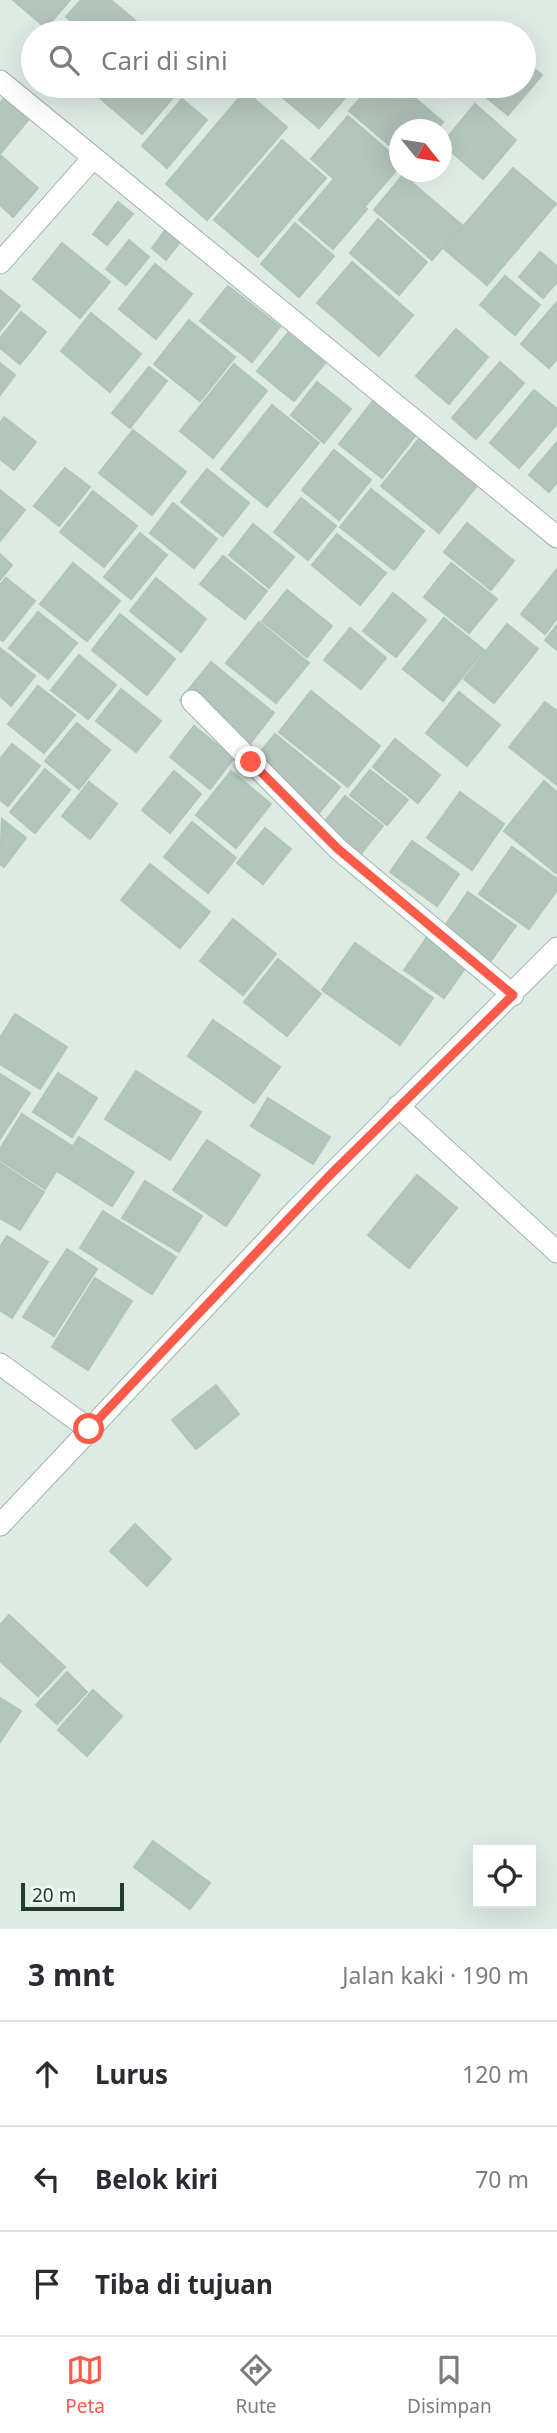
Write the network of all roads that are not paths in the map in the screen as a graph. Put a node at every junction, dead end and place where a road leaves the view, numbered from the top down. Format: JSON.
{"nodes":[{"id":1,"x":0,"y":81,"type":"edge"},
{"id":2,"x":93,"y":158,"type":"junction"},
{"id":3,"x":0,"y":262,"type":"edge"},
{"id":4,"x":557,"y":537,"type":"edge"},
{"id":5,"x":192,"y":701,"type":"dead end"},
{"id":6,"x":557,"y":948,"type":"edge"},
{"id":7,"x":513,"y":995,"type":"junction"},
{"id":8,"x":398,"y":1106,"type":"junction"},
{"id":9,"x":557,"y":1252,"type":"edge"},
{"id":10,"x":0,"y":1364,"type":"edge"},
{"id":11,"x":89,"y":1429,"type":"junction"},
{"id":12,"x":0,"y":1525,"type":"edge"}],
"edges":[{"from":1,"to":2,"type":"street"},
{"from":2,"to":3,"type":"street"},
{"from":2,"to":4,"type":"street"},
{"from":5,"to":7,"type":"street"},
{"from":6,"to":7,"type":"street"},
{"from":7,"to":8,"type":"street"},
{"from":8,"to":9,"type":"street"},
{"from":8,"to":11,"type":"street"},
{"from":10,"to":11,"type":"street"},
{"from":11,"to":12,"type":"street"}]}
